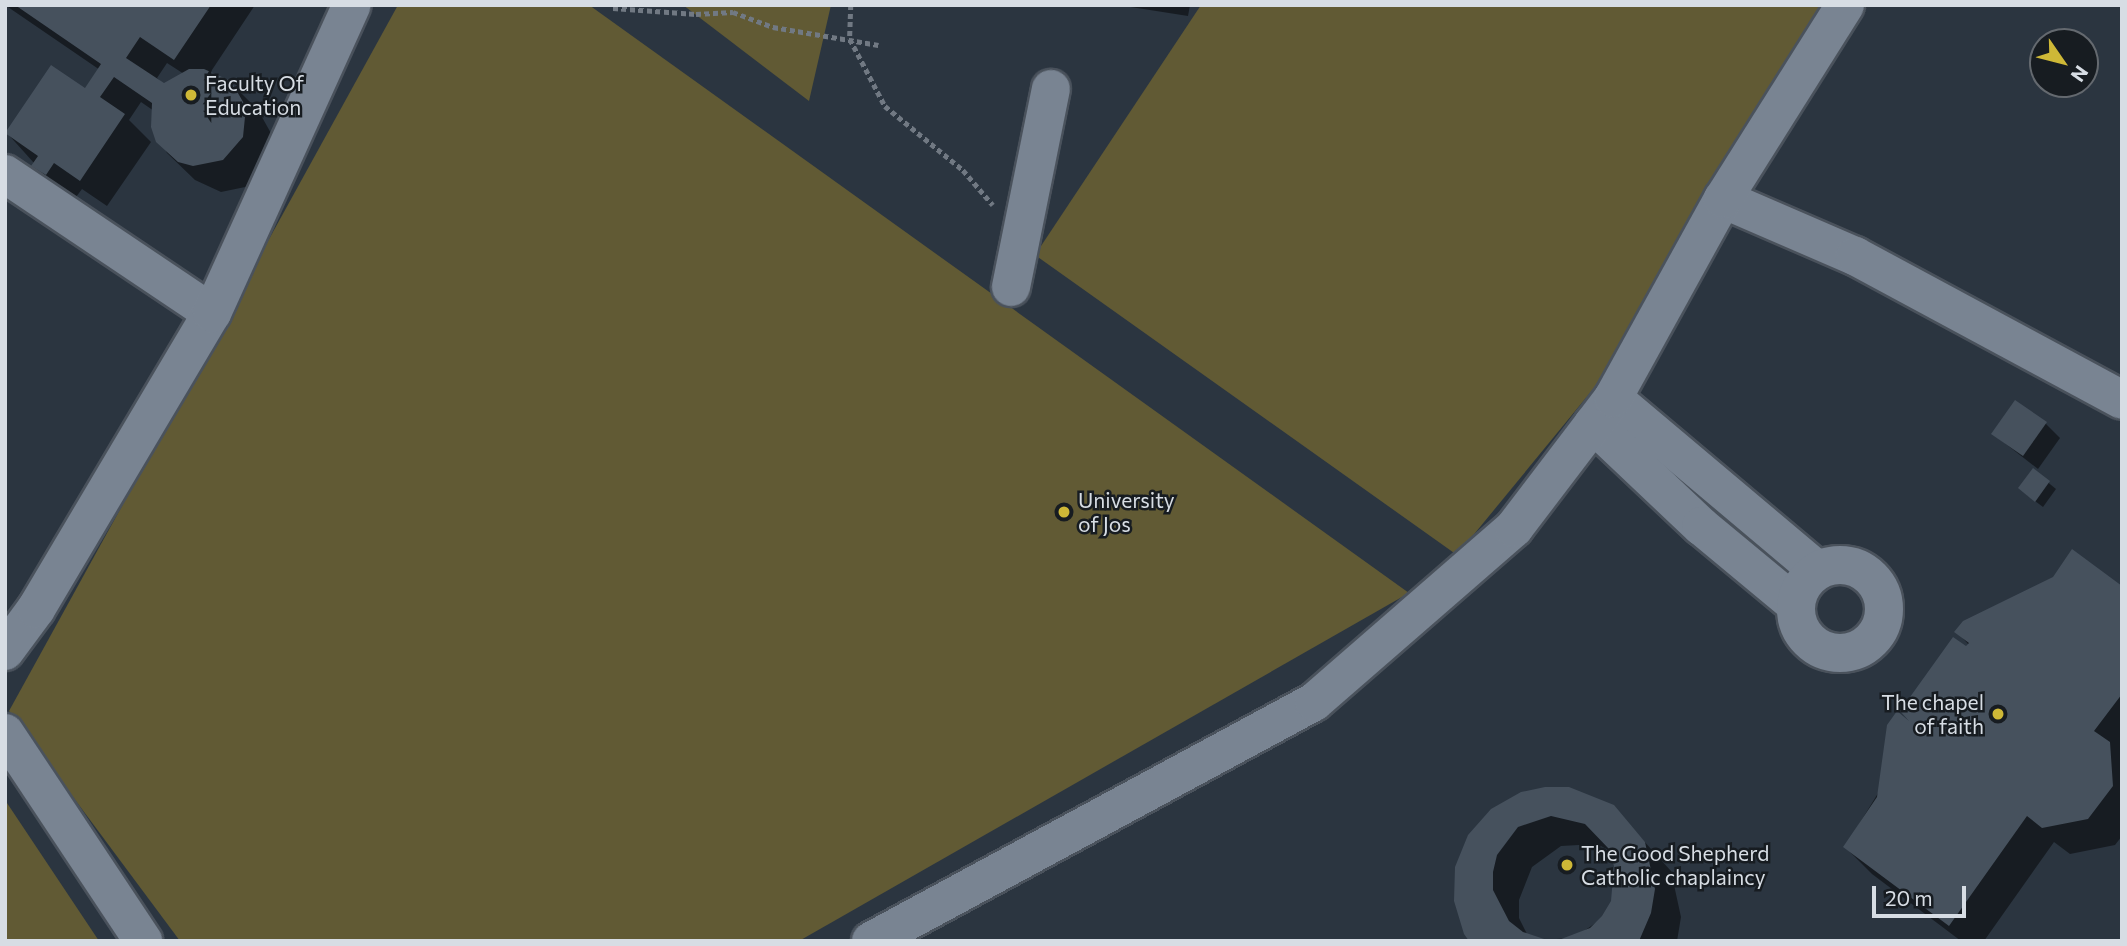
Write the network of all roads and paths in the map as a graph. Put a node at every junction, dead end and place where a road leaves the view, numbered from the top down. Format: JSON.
{"nodes":[{"id":1,"x":352,"y":5,"type":"edge"},
{"id":2,"x":851,"y":5,"type":"edge"},
{"id":3,"x":1845,"y":5,"type":"edge"},
{"id":4,"x":613,"y":8,"type":"dead end"},
{"id":5,"x":850,"y":39,"type":"junction"},
{"id":6,"x":878,"y":45,"type":"dead end"},
{"id":7,"x":1051,"y":89,"type":"dead end"},
{"id":8,"x":5,"y":174,"type":"edge"},
{"id":9,"x":1724,"y":199,"type":"junction"},
{"id":10,"x":1020,"y":238,"type":"junction"},
{"id":11,"x":1011,"y":287,"type":"dead end"},
{"id":12,"x":212,"y":313,"type":"junction"},
{"id":13,"x":2122,"y":400,"type":"edge"},
{"id":14,"x":1603,"y":411,"type":"junction"},
{"id":15,"x":1729,"y":492,"type":"junction"},
{"id":16,"x":1701,"y":526,"type":"junction"},
{"id":17,"x":1817,"y":570,"type":"junction"},
{"id":18,"x":1795,"y":604,"type":"junction"},
{"id":19,"x":5,"y":651,"type":"edge"},
{"id":20,"x":5,"y":733,"type":"edge"},
{"id":21,"x":143,"y":941,"type":"edge"},
{"id":22,"x":871,"y":941,"type":"edge"}],
"edges":[{"from":1,"to":12,"type":"street"},
{"from":2,"to":5,"type":"path"},
{"from":3,"to":9,"type":"street"},
{"from":4,"to":5,"type":"path"},
{"from":5,"to":6,"type":"path"},
{"from":5,"to":10,"type":"path"},
{"from":7,"to":10,"type":"street"},
{"from":8,"to":12,"type":"street"},
{"from":9,"to":13,"type":"street"},
{"from":9,"to":14,"type":"street"},
{"from":10,"to":11,"type":"street"},
{"from":12,"to":19,"type":"street"},
{"from":14,"to":15,"type":"street"},
{"from":14,"to":16,"type":"street"},
{"from":14,"to":22,"type":"street"},
{"from":15,"to":16,"type":"street"},
{"from":15,"to":17,"type":"street"},
{"from":16,"to":18,"type":"street"},
{"from":17,"to":18,"type":"street"},
{"from":17,"to":18,"type":"street"},
{"from":20,"to":21,"type":"street"}]}
